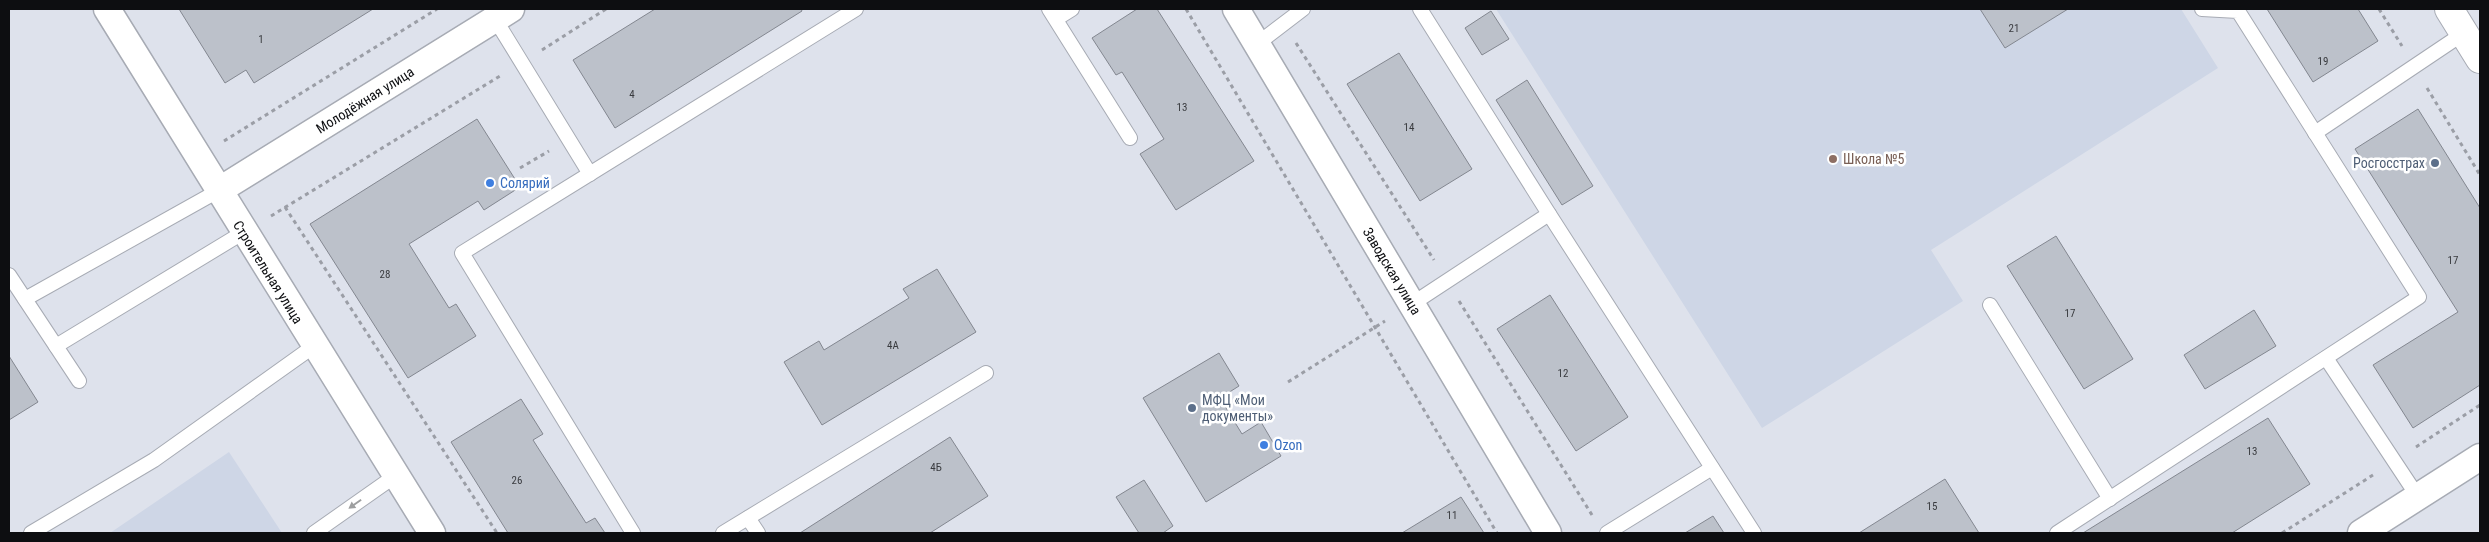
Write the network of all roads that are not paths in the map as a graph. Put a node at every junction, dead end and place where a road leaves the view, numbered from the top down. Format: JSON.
{"nodes":[{"id":1,"x":107,"y":9,"type":"edge"},
{"id":2,"x":856,"y":9,"type":"edge"},
{"id":3,"x":1072,"y":9,"type":"edge"},
{"id":4,"x":1236,"y":9,"type":"edge"},
{"id":5,"x":1303,"y":9,"type":"edge"},
{"id":6,"x":1420,"y":9,"type":"edge"},
{"id":7,"x":2202,"y":9,"type":"edge"},
{"id":8,"x":2449,"y":9,"type":"edge"},
{"id":9,"x":503,"y":14,"type":"edge"},
{"id":10,"x":1052,"y":14,"type":"edge"},
{"id":11,"x":2464,"y":33,"type":"junction"},
{"id":12,"x":1257,"y":44,"type":"junction"},
{"id":13,"x":2480,"y":59,"type":"edge"},
{"id":14,"x":2315,"y":133,"type":"junction"},
{"id":15,"x":1130,"y":138,"type":"dead end"},
{"id":16,"x":590,"y":174,"type":"junction"},
{"id":17,"x":218,"y":191,"type":"junction"},
{"id":18,"x":1549,"y":214,"type":"junction"},
{"id":19,"x":244,"y":232,"type":"junction"},
{"id":20,"x":9,"y":274,"type":"edge"},
{"id":21,"x":25,"y":299,"type":"junction"},
{"id":22,"x":1412,"y":304,"type":"junction"},
{"id":23,"x":1990,"y":305,"type":"dead end"},
{"id":24,"x":56,"y":346,"type":"junction"},
{"id":25,"x":314,"y":346,"type":"junction"},
{"id":26,"x":2326,"y":358,"type":"junction"},
{"id":27,"x":986,"y":372,"type":"dead end"},
{"id":28,"x":79,"y":381,"type":"dead end"},
{"id":29,"x":2479,"y":461,"type":"edge"},
{"id":30,"x":1712,"y":468,"type":"junction"},
{"id":31,"x":395,"y":476,"type":"junction"},
{"id":32,"x":2418,"y":497,"type":"junction"},
{"id":33,"x":2110,"y":499,"type":"junction"},
{"id":34,"x":748,"y":518,"type":"junction"},
{"id":35,"x":31,"y":533,"type":"edge"},
{"id":36,"x":314,"y":533,"type":"edge"},
{"id":37,"x":432,"y":533,"type":"edge"},
{"id":38,"x":633,"y":533,"type":"edge"},
{"id":39,"x":723,"y":533,"type":"edge"},
{"id":40,"x":758,"y":533,"type":"edge"},
{"id":41,"x":1548,"y":533,"type":"edge"},
{"id":42,"x":1606,"y":533,"type":"edge"},
{"id":43,"x":1754,"y":533,"type":"edge"},
{"id":44,"x":2058,"y":533,"type":"edge"},
{"id":45,"x":2361,"y":533,"type":"edge"}],
"edges":[{"from":1,"to":17,"type":"street","name":"Строительная улица"},
{"from":2,"to":16,"type":"lane"},
{"from":3,"to":10,"type":"lane"},
{"from":4,"to":12,"type":"street","name":"Заводская улица"},
{"from":5,"to":12,"type":"lane"},
{"from":6,"to":18,"type":"lane"},
{"from":7,"to":14,"type":"lane"},
{"from":8,"to":11,"type":"street"},
{"from":9,"to":16,"type":"lane"},
{"from":9,"to":17,"type":"street","name":"Молодёжная улица"},
{"from":10,"to":15,"type":"lane"},
{"from":11,"to":13,"type":"street"},
{"from":11,"to":14,"type":"lane"},
{"from":12,"to":22,"type":"street","name":"Заводская улица"},
{"from":14,"to":26,"type":"lane"},
{"from":16,"to":38,"type":"lane"},
{"from":17,"to":19,"type":"street","name":"Строительная улица"},
{"from":17,"to":21,"type":"lane"},
{"from":18,"to":22,"type":"lane"},
{"from":18,"to":30,"type":"lane"},
{"from":19,"to":24,"type":"lane"},
{"from":19,"to":25,"type":"street","name":"Строительная улица"},
{"from":20,"to":21,"type":"lane"},
{"from":21,"to":24,"type":"lane"},
{"from":22,"to":41,"type":"street","name":"Заводская улица"},
{"from":23,"to":33,"type":"lane"},
{"from":24,"to":28,"type":"lane"},
{"from":25,"to":31,"type":"street","name":"Строительная улица"},
{"from":25,"to":35,"type":"lane"},
{"from":26,"to":32,"type":"lane"},
{"from":26,"to":33,"type":"lane"},
{"from":27,"to":34,"type":"lane"},
{"from":29,"to":32,"type":"street"},
{"from":30,"to":42,"type":"lane"},
{"from":30,"to":43,"type":"lane"},
{"from":31,"to":36,"type":"lane","one_way":true},
{"from":31,"to":37,"type":"street","name":"Строительная улица"},
{"from":32,"to":45,"type":"street"},
{"from":33,"to":44,"type":"lane"},
{"from":34,"to":39,"type":"lane"},
{"from":34,"to":40,"type":"lane"}]}
